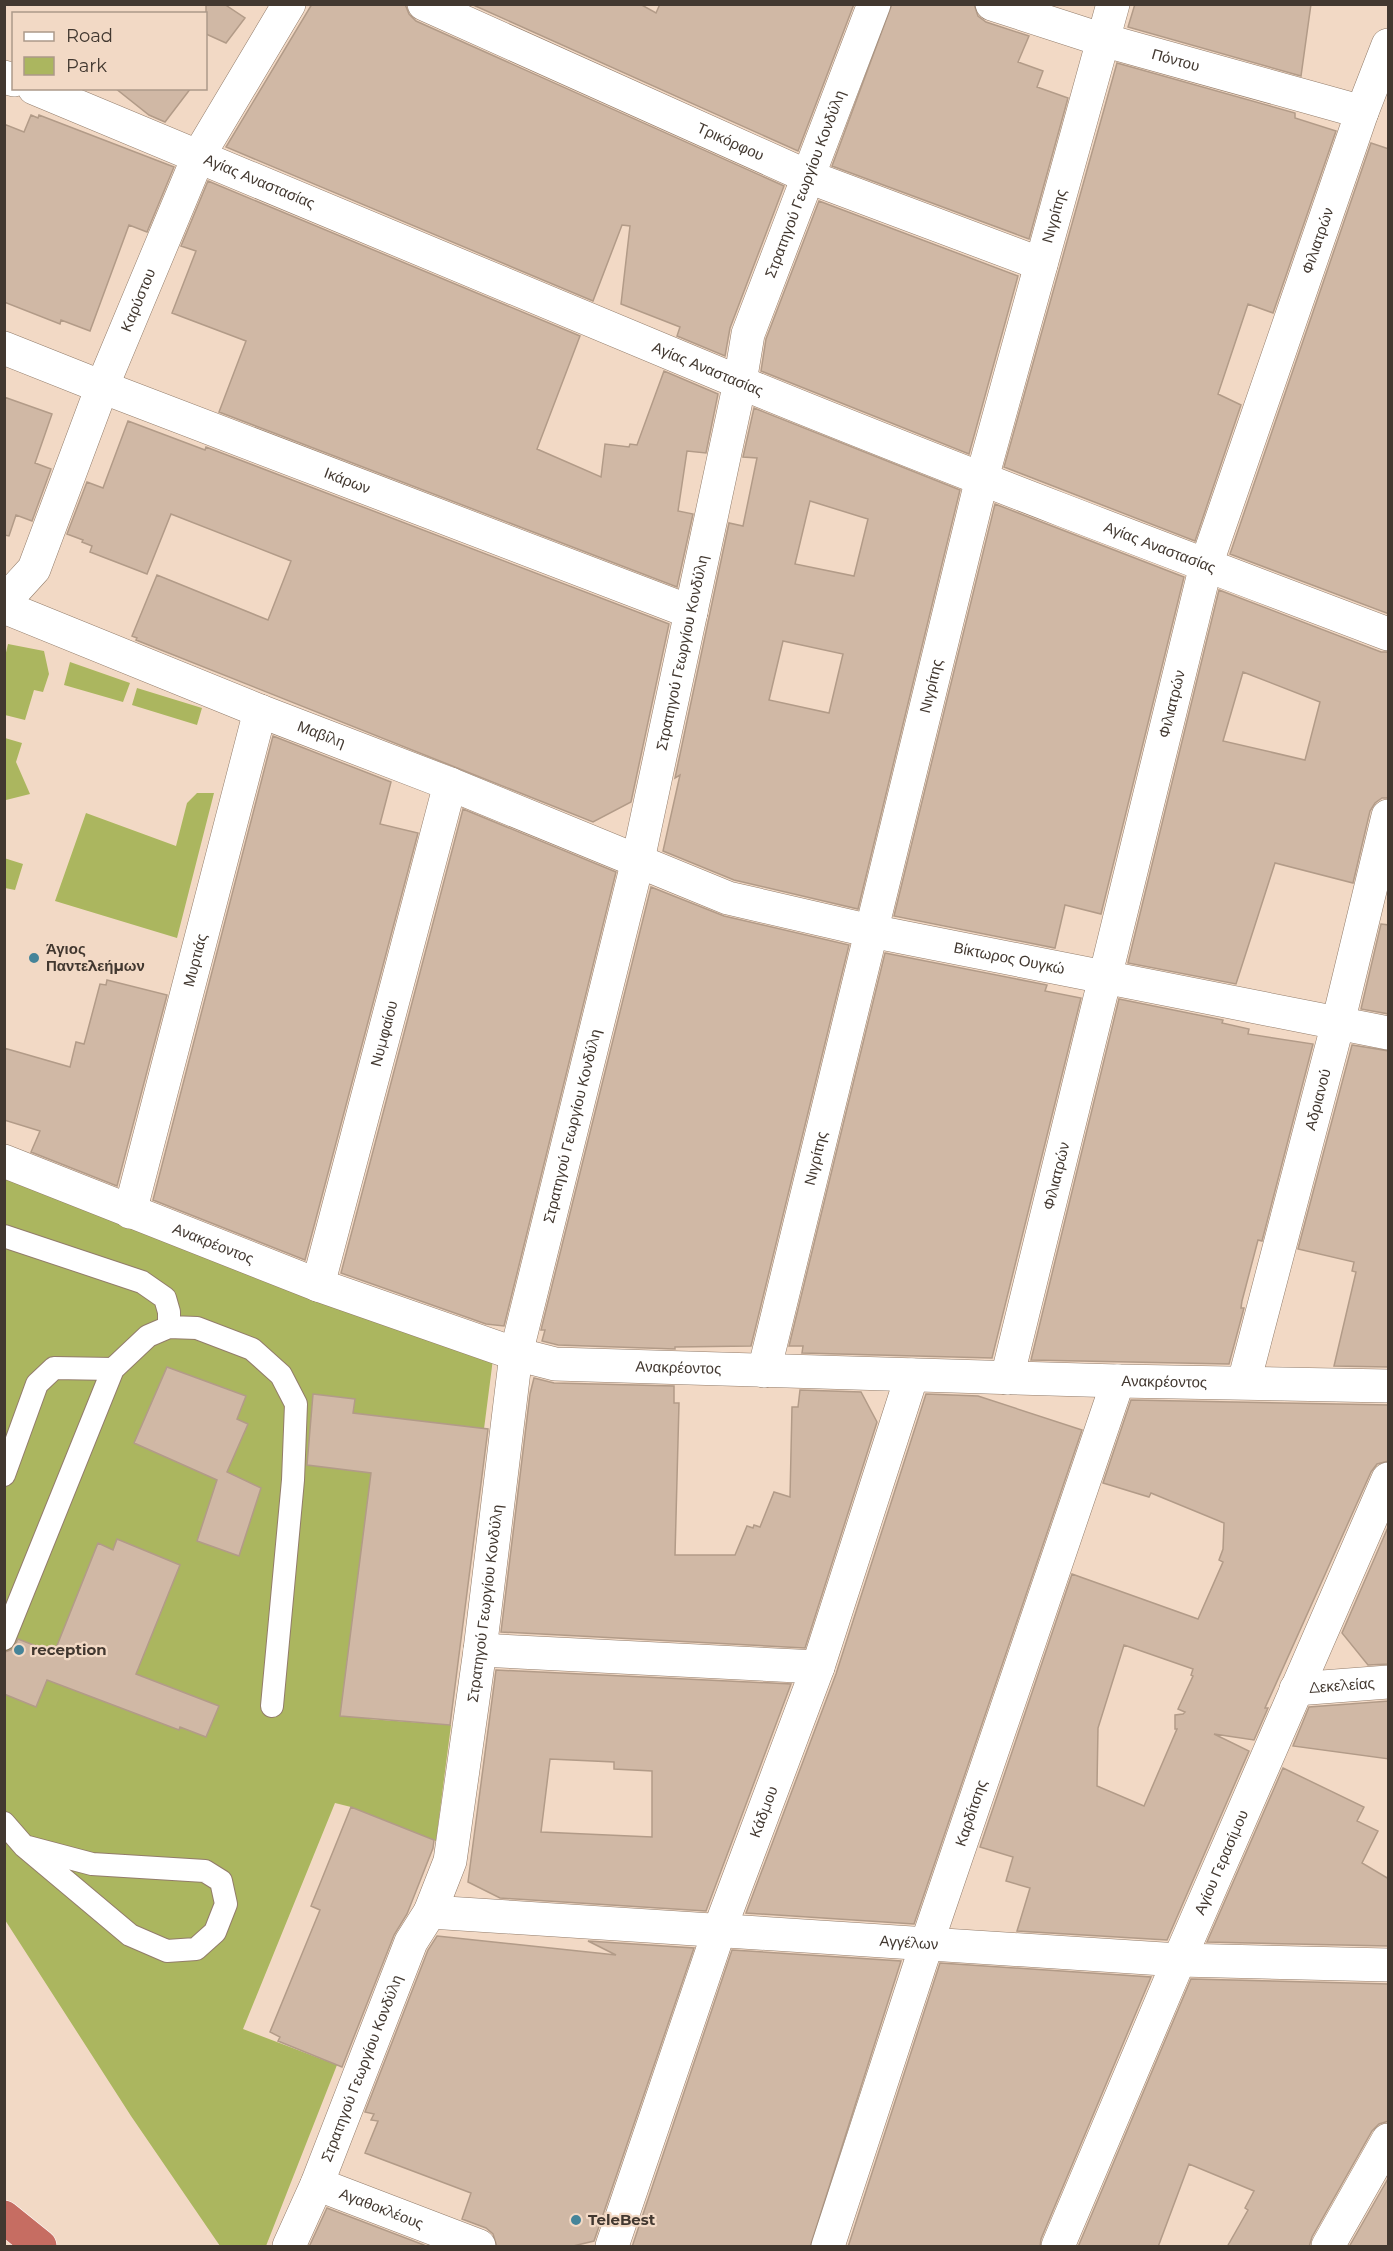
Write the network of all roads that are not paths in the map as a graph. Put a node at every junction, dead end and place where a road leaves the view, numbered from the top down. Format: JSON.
{"nodes":[{"id":1,"x":289,"y":4,"type":"edge"},
{"id":2,"x":424,"y":4,"type":"edge"},
{"id":3,"x":874,"y":4,"type":"edge"},
{"id":4,"x":992,"y":4,"type":"edge"},
{"id":5,"x":1113,"y":4,"type":"edge"},
{"id":6,"x":1103,"y":40,"type":"junction"},
{"id":7,"x":1389,"y":45,"type":"edge"},
{"id":8,"x":39,"y":90,"type":"edge"},
{"id":9,"x":1362,"y":112,"type":"junction"},
{"id":10,"x":199,"y":155,"type":"junction"},
{"id":11,"x":809,"y":177,"type":"junction"},
{"id":12,"x":1041,"y":264,"type":"junction"},
{"id":13,"x":4,"y":348,"type":"edge"},
{"id":14,"x":740,"y":382,"type":"junction"},
{"id":15,"x":102,"y":387,"type":"junction"},
{"id":16,"x":982,"y":478,"type":"junction"},
{"id":17,"x":1206,"y":565,"type":"junction"},
{"id":18,"x":4,"y":605,"type":"edge"},
{"id":19,"x":691,"y":612,"type":"junction"},
{"id":20,"x":1389,"y":634,"type":"edge"},
{"id":21,"x":260,"y":711,"type":"junction"},
{"id":22,"x":450,"y":784,"type":"junction"},
{"id":23,"x":1389,"y":816,"type":"edge"},
{"id":24,"x":639,"y":860,"type":"junction"},
{"id":25,"x":870,"y":931,"type":"junction"},
{"id":26,"x":1104,"y":978,"type":"junction"},
{"id":27,"x":1338,"y":1023,"type":"junction"},
{"id":28,"x":1389,"y":1033,"type":"edge"},
{"id":29,"x":4,"y":1161,"type":"edge"},
{"id":30,"x":130,"y":1212,"type":"junction"},
{"id":31,"x":4,"y":1236,"type":"edge"},
{"id":32,"x":318,"y":1285,"type":"junction"},
{"id":33,"x":169,"y":1327,"type":"junction"},
{"id":34,"x":516,"y":1354,"type":"junction"},
{"id":35,"x":112,"y":1370,"type":"junction"},
{"id":36,"x":764,"y":1371,"type":"junction"},
{"id":37,"x":912,"y":1375,"type":"junction"},
{"id":38,"x":1007,"y":1378,"type":"junction"},
{"id":39,"x":1118,"y":1381,"type":"junction"},
{"id":40,"x":1244,"y":1382,"type":"junction"},
{"id":41,"x":1389,"y":1386,"type":"edge"},
{"id":42,"x":4,"y":1475,"type":"edge"},
{"id":43,"x":1389,"y":1479,"type":"edge"},
{"id":44,"x":5,"y":1636,"type":"edge"},
{"id":45,"x":480,"y":1650,"type":"junction"},
{"id":46,"x":818,"y":1667,"type":"junction"},
{"id":47,"x":1389,"y":1682,"type":"edge"},
{"id":48,"x":1296,"y":1689,"type":"junction"},
{"id":49,"x":272,"y":1706,"type":"dead end"},
{"id":50,"x":4,"y":1823,"type":"edge"},
{"id":51,"x":24,"y":1846,"type":"junction"},
{"id":52,"x":430,"y":1912,"type":"junction"},
{"id":53,"x":719,"y":1931,"type":"junction"},
{"id":54,"x":927,"y":1943,"type":"junction"},
{"id":55,"x":1179,"y":1960,"type":"junction"},
{"id":56,"x":1389,"y":1965,"type":"edge"},
{"id":57,"x":1389,"y":2140,"type":"edge"},
{"id":58,"x":317,"y":2184,"type":"junction"},
{"id":59,"x":4,"y":2217,"type":"edge"},
{"id":60,"x":40,"y":2247,"type":"edge"},
{"id":61,"x":289,"y":2247,"type":"edge"},
{"id":62,"x":479,"y":2247,"type":"edge"},
{"id":63,"x":612,"y":2247,"type":"edge"},
{"id":64,"x":828,"y":2247,"type":"edge"},
{"id":65,"x":1058,"y":2247,"type":"edge"},
{"id":66,"x":1328,"y":2247,"type":"edge"}],
"edges":[{"from":1,"to":10,"type":"street","name":"Καρύστου"},
{"from":2,"to":11,"type":"street","name":"Τρικόρφου"},
{"from":3,"to":11,"type":"street","name":"Στρατηγού Γεωργίου Κονδύλη"},
{"from":4,"to":6,"type":"street","name":"Πόντου"},
{"from":5,"to":6,"type":"street","name":"Νιγρίτης"},
{"from":6,"to":9,"type":"street","name":"Πόντου"},
{"from":6,"to":12,"type":"street","name":"Νιγρίτης"},
{"from":7,"to":9,"type":"street","name":"Φιλιατρών"},
{"from":8,"to":10,"type":"street","name":"Αγίας Αναστασίας"},
{"from":9,"to":17,"type":"street","name":"Φιλιατρών"},
{"from":10,"to":14,"type":"street","name":"Αγίας Αναστασίας"},
{"from":10,"to":15,"type":"street","name":"Καρύστου"},
{"from":11,"to":12,"type":"street","name":"Τρικόρφου"},
{"from":11,"to":14,"type":"street","name":"Στρατηγού Γεωργίου Κονδύλη"},
{"from":12,"to":16,"type":"street","name":"Νιγρίτης"},
{"from":13,"to":15,"type":"street","name":"Ικάρων"},
{"from":14,"to":16,"type":"street","name":"Αγίας Αναστασίας"},
{"from":14,"to":19,"type":"street","name":"Στρατηγού Γεωργίου Κονδύλη"},
{"from":15,"to":18,"type":"street","name":"Καρύστου"},
{"from":15,"to":19,"type":"street","name":"Ικάρων"},
{"from":16,"to":17,"type":"street","name":"Αγίας Αναστασίας"},
{"from":16,"to":25,"type":"street","name":"Νιγρίτης"},
{"from":17,"to":20,"type":"street","name":"Αγίας Αναστασίας"},
{"from":17,"to":26,"type":"street","name":"Φιλιατρών"},
{"from":18,"to":21,"type":"street","name":"Μαβίλη"},
{"from":19,"to":24,"type":"street","name":"Στρατηγού Γεωργίου Κονδύλη"},
{"from":21,"to":22,"type":"street","name":"Μαβίλη"},
{"from":21,"to":30,"type":"street","name":"Μυρτιάς"},
{"from":22,"to":24,"type":"street","name":"Μαβίλη"},
{"from":22,"to":32,"type":"street","name":"Νυμφαίου"},
{"from":23,"to":27,"type":"street","name":"Αδριανού"},
{"from":24,"to":25,"type":"street","name":"Βίκτωρος Ουγκώ"},
{"from":24,"to":34,"type":"street","name":"Στρατηγού Γεωργίου Κονδύλη"},
{"from":25,"to":26,"type":"street","name":"Βίκτωρος Ουγκώ"},
{"from":25,"to":36,"type":"street","name":"Νιγρίτης"},
{"from":26,"to":27,"type":"street","name":"Βίκτωρος Ουγκώ"},
{"from":26,"to":38,"type":"street","name":"Φιλιατρών"},
{"from":27,"to":28,"type":"street","name":"Βίκτωρος Ουγκώ"},
{"from":27,"to":40,"type":"street","name":"Αδριανού"},
{"from":29,"to":30,"type":"street","name":"Ανακρέοντος"},
{"from":30,"to":32,"type":"street","name":"Ανακρέοντος"},
{"from":31,"to":33,"type":"lane"},
{"from":32,"to":34,"type":"street","name":"Ανακρέοντος"},
{"from":33,"to":35,"type":"lane"},
{"from":33,"to":49,"type":"lane"},
{"from":34,"to":36,"type":"street","name":"Ανακρέοντος"},
{"from":34,"to":45,"type":"street","name":"Στρατηγού Γεωργίου Κονδύλη"},
{"from":35,"to":42,"type":"lane"},
{"from":35,"to":44,"type":"lane"},
{"from":36,"to":37,"type":"street","name":"Ανακρέοντος"},
{"from":37,"to":38,"type":"street","name":"Ανακρέοντος"},
{"from":37,"to":46,"type":"street","name":"Κάδμου"},
{"from":38,"to":39,"type":"street","name":"Ανακρέοντος"},
{"from":39,"to":40,"type":"street","name":"Ανακρέοντος"},
{"from":39,"to":54,"type":"street","name":"Καρδίτσης"},
{"from":40,"to":41,"type":"street","name":"Ανακρέοντος"},
{"from":43,"to":48,"type":"street","name":"Αγίου Γερασίμου"},
{"from":45,"to":46,"type":"street"},
{"from":45,"to":52,"type":"street","name":"Στρατηγού Γεωργίου Κονδύλη"},
{"from":46,"to":53,"type":"street","name":"Κάδμου"},
{"from":47,"to":48,"type":"street","name":"Δεκελείας"},
{"from":48,"to":55,"type":"street","name":"Αγίου Γερασίμου"},
{"from":50,"to":51,"type":"lane"},
{"from":51,"to":51,"type":"lane"},
{"from":52,"to":53,"type":"street","name":"Αγγέλων"},
{"from":52,"to":58,"type":"street","name":"Στρατηγού Γεωργίου Κονδύλη"},
{"from":53,"to":54,"type":"street","name":"Αγγέλων"},
{"from":53,"to":63,"type":"street","name":"Κάδμου"},
{"from":54,"to":55,"type":"street","name":"Αγγέλων"},
{"from":54,"to":64,"type":"street","name":"Καρδίτσης"},
{"from":55,"to":56,"type":"street","name":"Αγγέλων"},
{"from":55,"to":65,"type":"street","name":"Αγίου Γερασίμου"},
{"from":57,"to":66,"type":"street"},
{"from":58,"to":61,"type":"street","name":"Στρατηγού Γεωργίου Κονδύλη"},
{"from":58,"to":62,"type":"street","name":"Αγαθοκλέους"},
{"from":59,"to":60,"type":"highway"}]}
